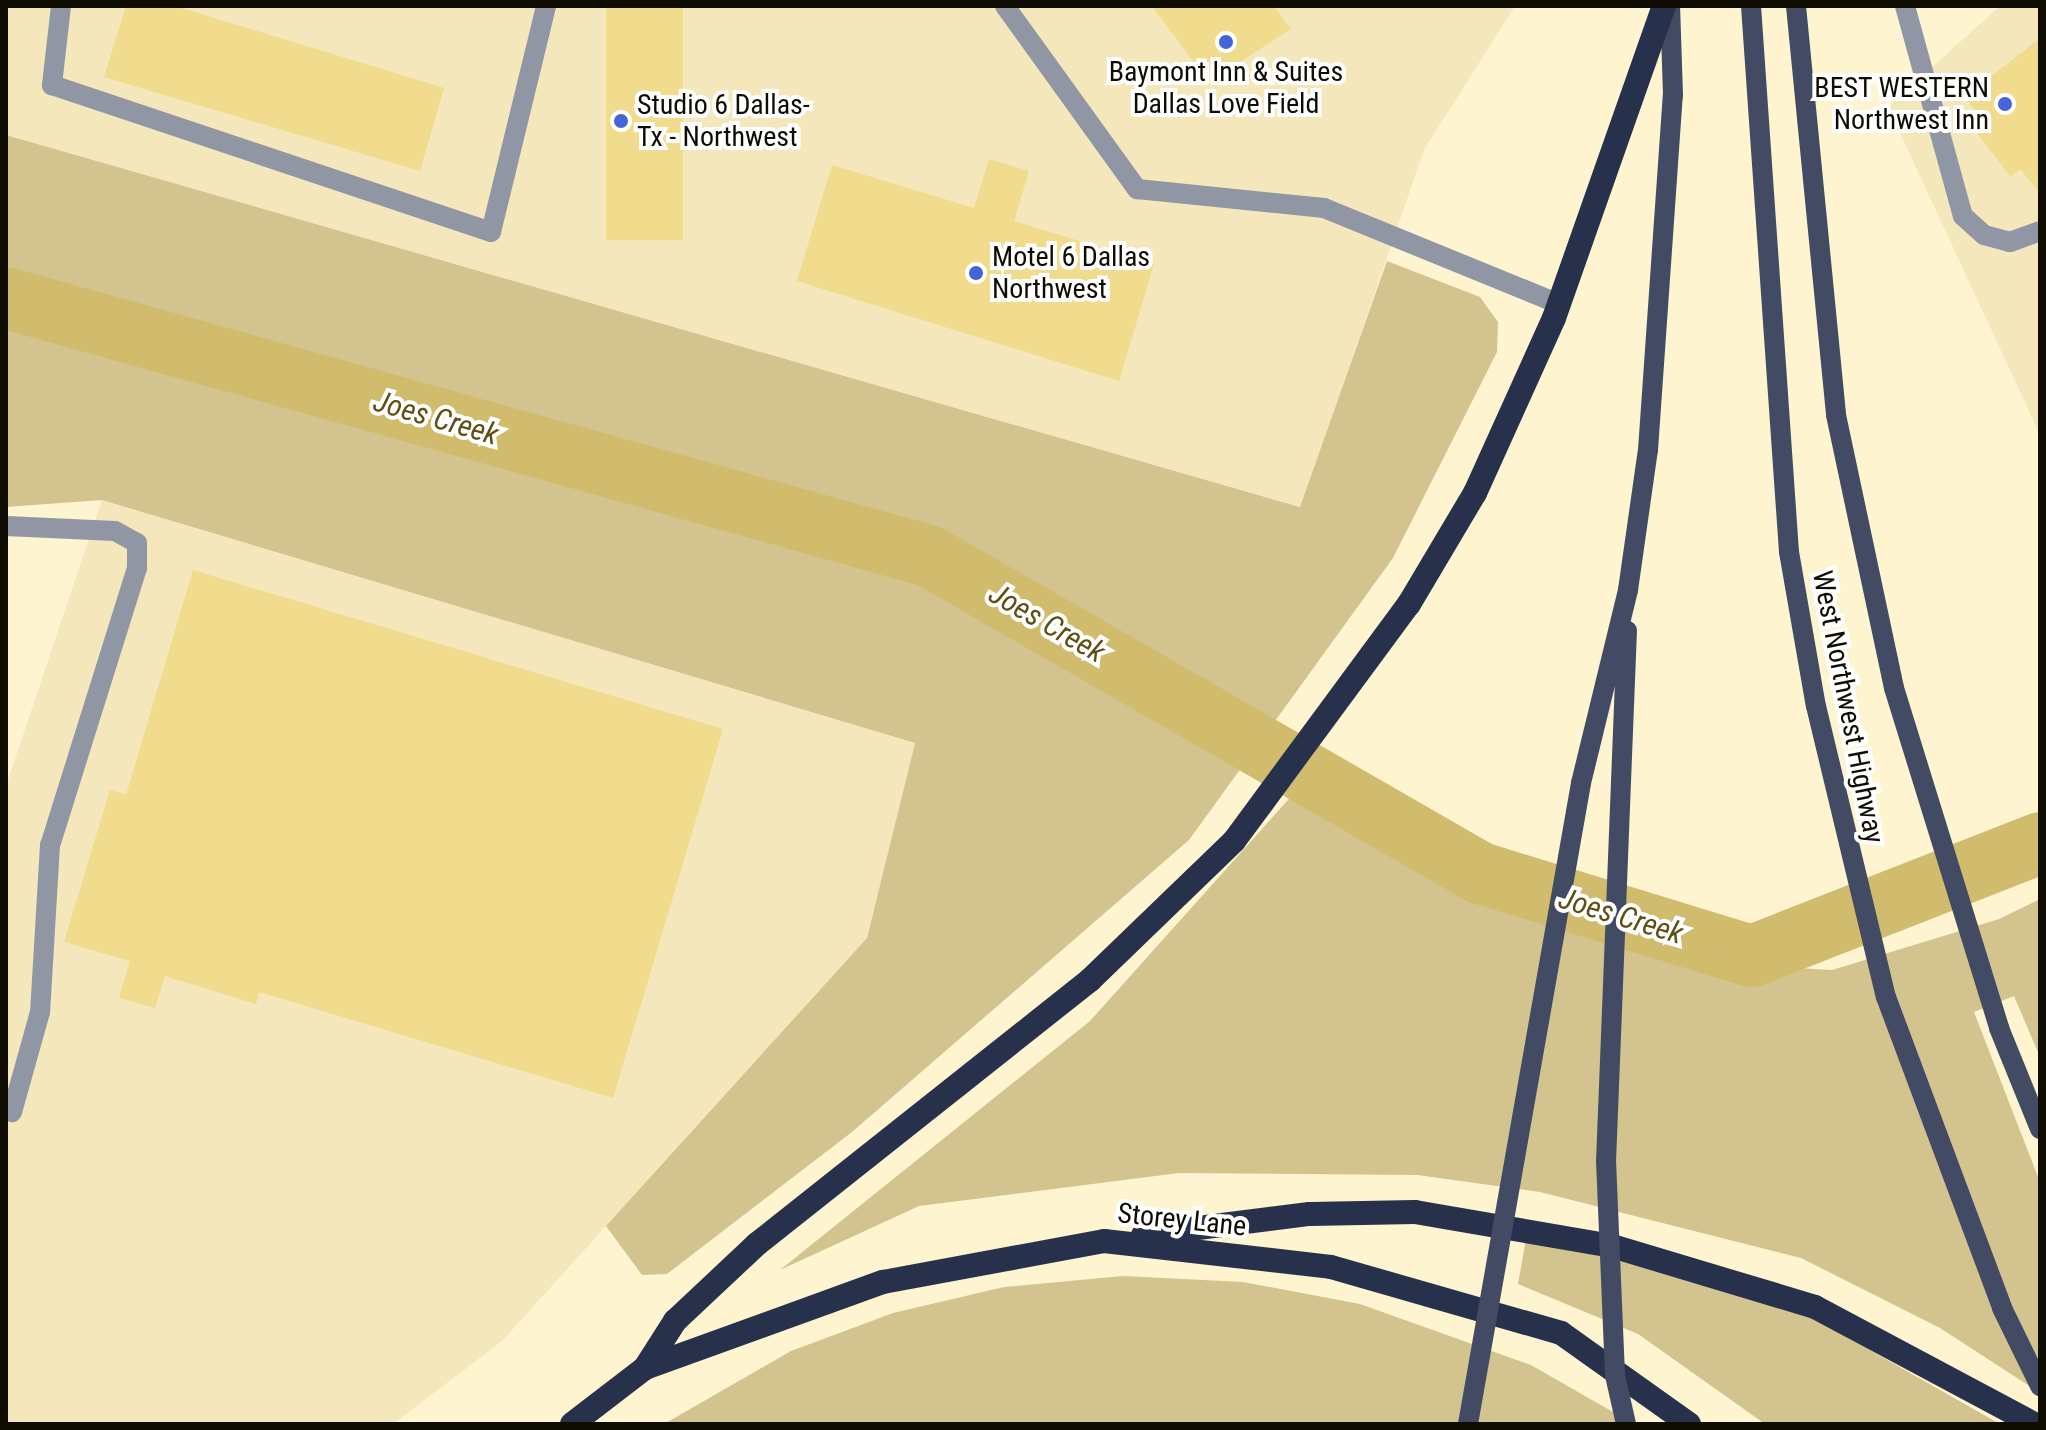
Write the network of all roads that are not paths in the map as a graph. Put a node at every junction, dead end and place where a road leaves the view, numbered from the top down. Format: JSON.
{"nodes":[{"id":1,"x":61,"y":6,"type":"edge"},
{"id":2,"x":546,"y":6,"type":"edge"},
{"id":3,"x":1005,"y":6,"type":"edge"},
{"id":4,"x":1664,"y":6,"type":"edge"},
{"id":5,"x":1670,"y":6,"type":"edge"},
{"id":6,"x":1751,"y":6,"type":"edge"},
{"id":7,"x":1796,"y":6,"type":"edge"},
{"id":8,"x":1905,"y":6,"type":"edge"},
{"id":9,"x":2040,"y":231,"type":"edge"},
{"id":10,"x":1559,"y":304,"type":"junction"},
{"id":11,"x":6,"y":526,"type":"edge"},
{"id":12,"x":1628,"y":590,"type":"junction"},
{"id":13,"x":12,"y":1112,"type":"dead end"},
{"id":14,"x":2040,"y":1129,"type":"edge"},
{"id":15,"x":1104,"y":1241,"type":"junction"},
{"id":16,"x":645,"y":1368,"type":"junction"},
{"id":17,"x":2040,"y":1386,"type":"edge"},
{"id":18,"x":572,"y":1424,"type":"edge"},
{"id":19,"x":1468,"y":1424,"type":"edge"},
{"id":20,"x":1626,"y":1424,"type":"edge"},
{"id":21,"x":1689,"y":1424,"type":"edge"},
{"id":22,"x":2034,"y":1424,"type":"edge"}],
"edges":[{"from":1,"to":2,"type":"lane"},
{"from":3,"to":10,"type":"lane"},
{"from":4,"to":10,"type":"highway"},
{"from":5,"to":12,"type":"main road"},
{"from":6,"to":17,"type":"main road","name":"West Northwest Highway"},
{"from":7,"to":14,"type":"main road"},
{"from":8,"to":9,"type":"lane"},
{"from":10,"to":16,"type":"highway"},
{"from":11,"to":13,"type":"lane"},
{"from":12,"to":19,"type":"main road","bridge":true},
{"from":12,"to":20,"type":"main road","bridge":true},
{"from":15,"to":16,"type":"highway","name":"Storey Lane"},
{"from":15,"to":21,"type":"highway","name":"Storey Lane"},
{"from":15,"to":22,"type":"highway"},
{"from":16,"to":18,"type":"highway","name":"Storey Lane"}]}
